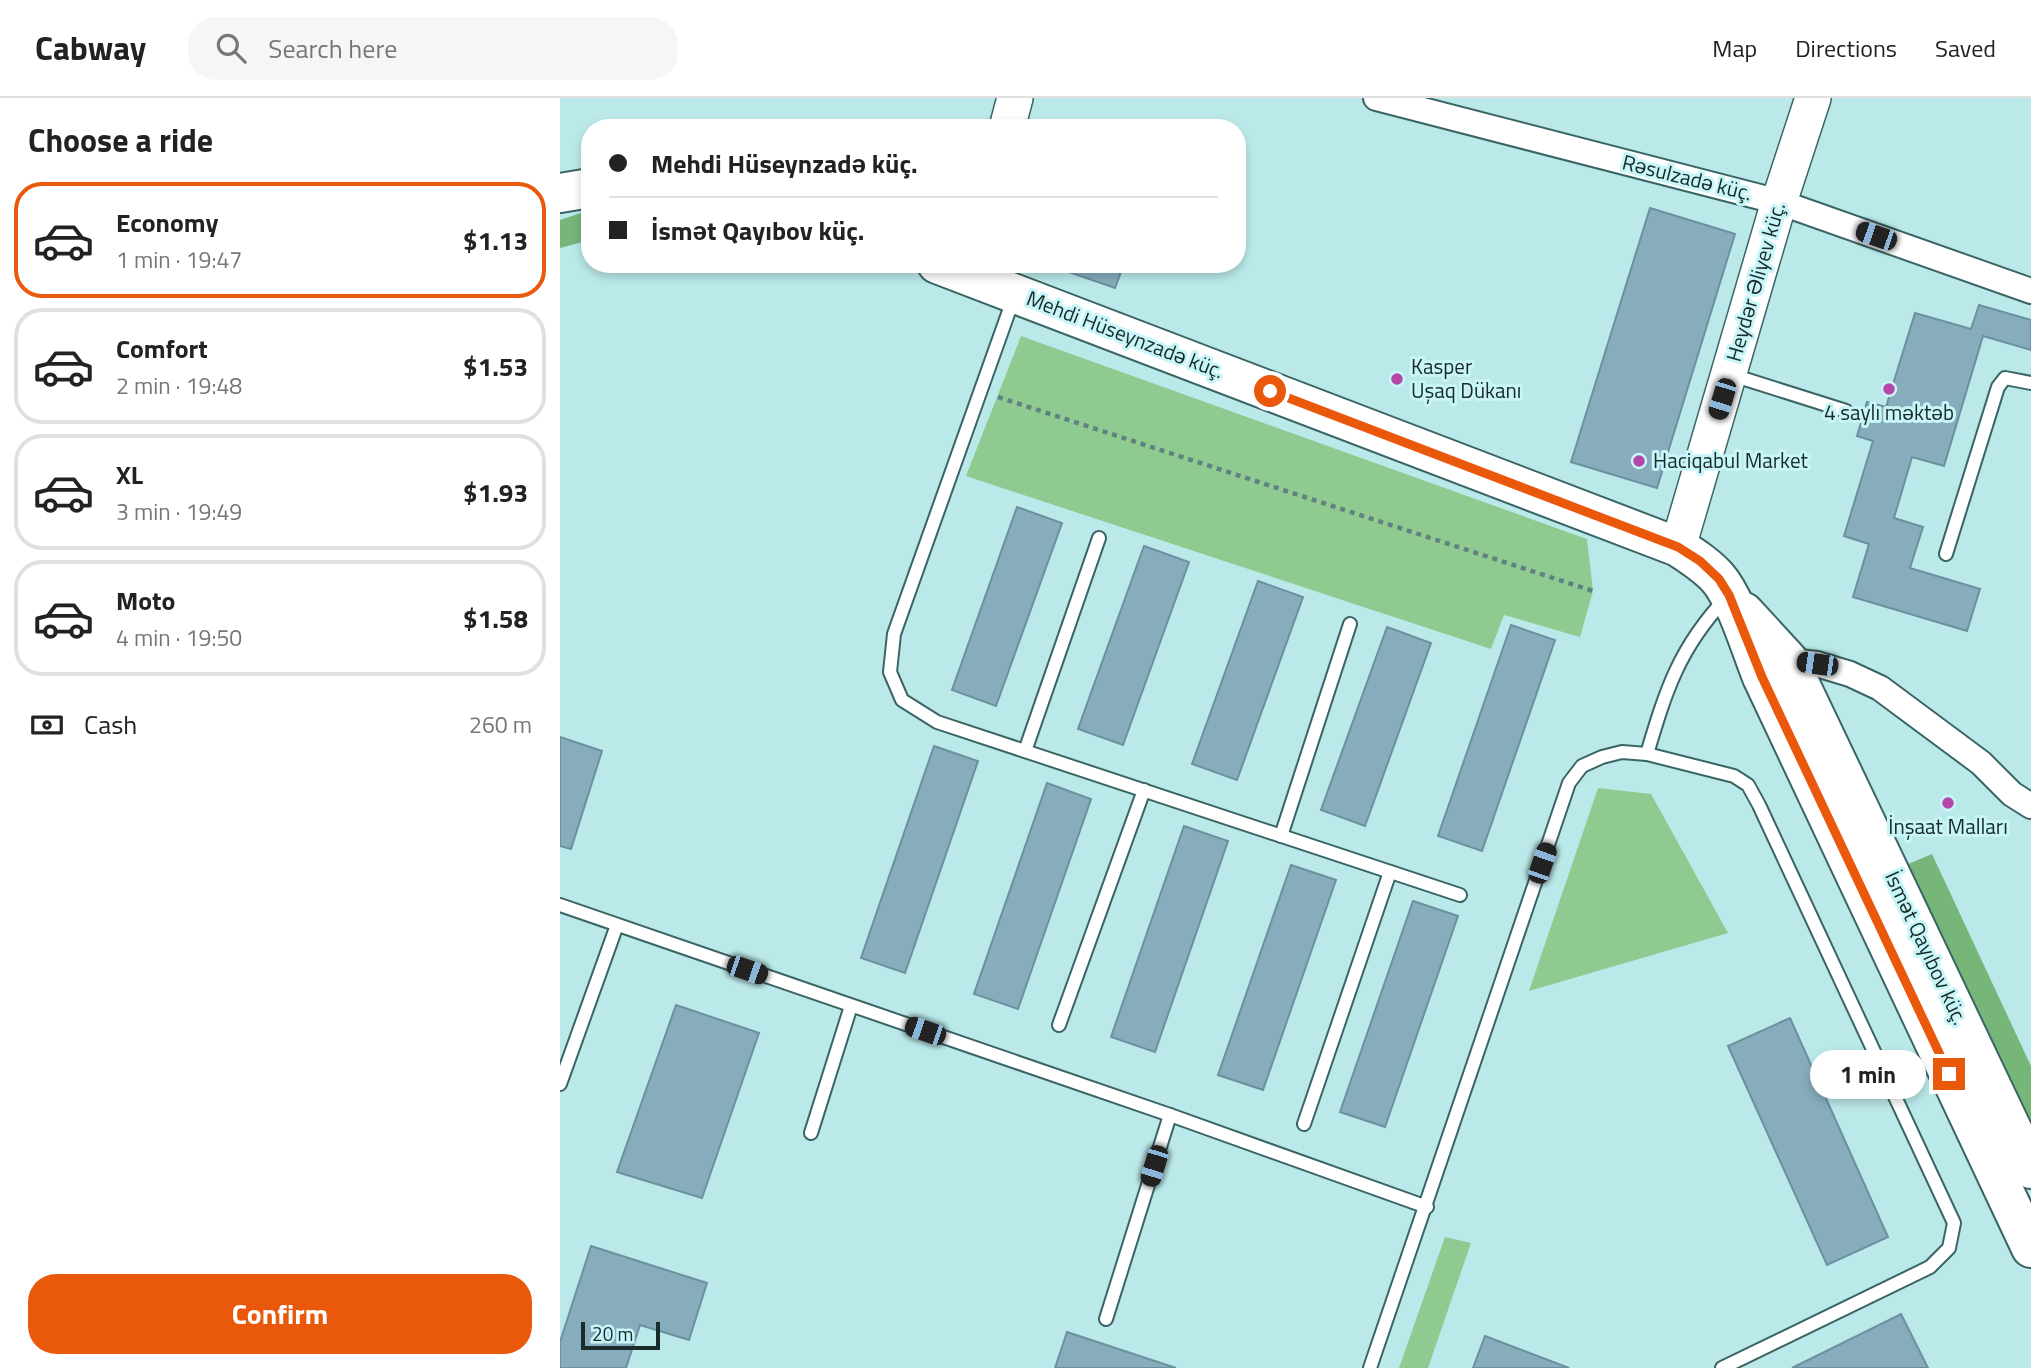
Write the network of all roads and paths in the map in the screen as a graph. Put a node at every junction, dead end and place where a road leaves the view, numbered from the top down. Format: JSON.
{"nodes":[{"id":1,"x":1015,"y":98,"type":"edge"},
{"id":2,"x":1813,"y":98,"type":"edge"},
{"id":3,"x":1382,"y":99,"type":"edge"},
{"id":4,"x":1009,"y":119,"type":"edge"},
{"id":5,"x":581,"y":190,"type":"edge"},
{"id":6,"x":560,"y":193,"type":"edge"},
{"id":7,"x":1779,"y":202,"type":"junction"},
{"id":8,"x":969,"y":273,"type":"edge"},
{"id":9,"x":2031,"y":291,"type":"edge"},
{"id":10,"x":1016,"y":293,"type":"junction"},
{"id":11,"x":1729,"y":374,"type":"junction"},
{"id":12,"x":2031,"y":383,"type":"edge"},
{"id":13,"x":997,"y":397,"type":"dead end"},
{"id":14,"x":1846,"y":411,"type":"dead end"},
{"id":15,"x":1099,"y":538,"type":"dead end"},
{"id":16,"x":1678,"y":547,"type":"junction"},
{"id":17,"x":1946,"y":554,"type":"dead end"},
{"id":18,"x":1593,"y":592,"type":"dead end"},
{"id":19,"x":1729,"y":595,"type":"junction"},
{"id":20,"x":1350,"y":625,"type":"dead end"},
{"id":21,"x":1789,"y":661,"type":"junction"},
{"id":22,"x":1025,"y":751,"type":"junction"},
{"id":23,"x":1647,"y":754,"type":"junction"},
{"id":24,"x":1143,"y":790,"type":"junction"},
{"id":25,"x":2031,"y":806,"type":"edge"},
{"id":26,"x":1281,"y":836,"type":"junction"},
{"id":27,"x":1390,"y":872,"type":"junction"},
{"id":28,"x":1460,"y":895,"type":"dead end"},
{"id":29,"x":560,"y":905,"type":"edge"},
{"id":30,"x":617,"y":925,"type":"junction"},
{"id":31,"x":852,"y":1006,"type":"junction"},
{"id":32,"x":1059,"y":1025,"type":"dead end"},
{"id":33,"x":560,"y":1084,"type":"edge"},
{"id":34,"x":1170,"y":1115,"type":"junction"},
{"id":35,"x":1304,"y":1124,"type":"dead end"},
{"id":36,"x":811,"y":1133,"type":"dead end"},
{"id":37,"x":2031,"y":1169,"type":"edge"},
{"id":38,"x":1427,"y":1207,"type":"junction"},
{"id":39,"x":2031,"y":1248,"type":"edge"},
{"id":40,"x":1106,"y":1319,"type":"dead end"},
{"id":41,"x":1370,"y":1368,"type":"edge"},
{"id":42,"x":1722,"y":1368,"type":"edge"}],
"edges":[{"from":1,"to":4,"type":"main road"},
{"from":2,"to":7,"type":"main road","name":"Heydər Əliyev küç."},
{"from":3,"to":7,"type":"street","name":"Rəsulzadə küç."},
{"from":5,"to":6,"type":"main road"},
{"from":7,"to":9,"type":"street","name":"Rəsulzadə küç."},
{"from":7,"to":11,"type":"main road","name":"Heydər Əliyev küç."},
{"from":8,"to":10,"type":"main road","name":"Mehdi Hüseynzadə küç."},
{"from":10,"to":16,"type":"main road","name":"Mehdi Hüseynzadə küç."},
{"from":10,"to":22,"type":"lane"},
{"from":11,"to":14,"type":"lane"},
{"from":11,"to":16,"type":"main road","name":"Heydər Əliyev küç."},
{"from":12,"to":17,"type":"lane"},
{"from":13,"to":18,"type":"path"},
{"from":15,"to":22,"type":"lane"},
{"from":16,"to":19,"type":"main road","name":"Mehdi Hüseynzadə küç."},
{"from":19,"to":21,"type":"main road","name":"İsmət Qayıbov küç."},
{"from":19,"to":23,"type":"lane"},
{"from":19,"to":39,"type":"main road","name":"İsmət Qayıbov küç."},
{"from":20,"to":26,"type":"lane"},
{"from":21,"to":25,"type":"street"},
{"from":21,"to":37,"type":"main road","name":"İsmət Qayıbov küç."},
{"from":22,"to":24,"type":"lane"},
{"from":23,"to":38,"type":"lane"},
{"from":23,"to":42,"type":"lane"},
{"from":24,"to":26,"type":"lane"},
{"from":24,"to":32,"type":"lane"},
{"from":26,"to":27,"type":"lane"},
{"from":27,"to":28,"type":"lane"},
{"from":27,"to":35,"type":"lane"},
{"from":29,"to":30,"type":"lane"},
{"from":30,"to":31,"type":"lane"},
{"from":30,"to":33,"type":"lane"},
{"from":31,"to":34,"type":"lane"},
{"from":31,"to":36,"type":"lane"},
{"from":34,"to":38,"type":"lane"},
{"from":34,"to":40,"type":"lane"},
{"from":38,"to":41,"type":"lane"}]}
